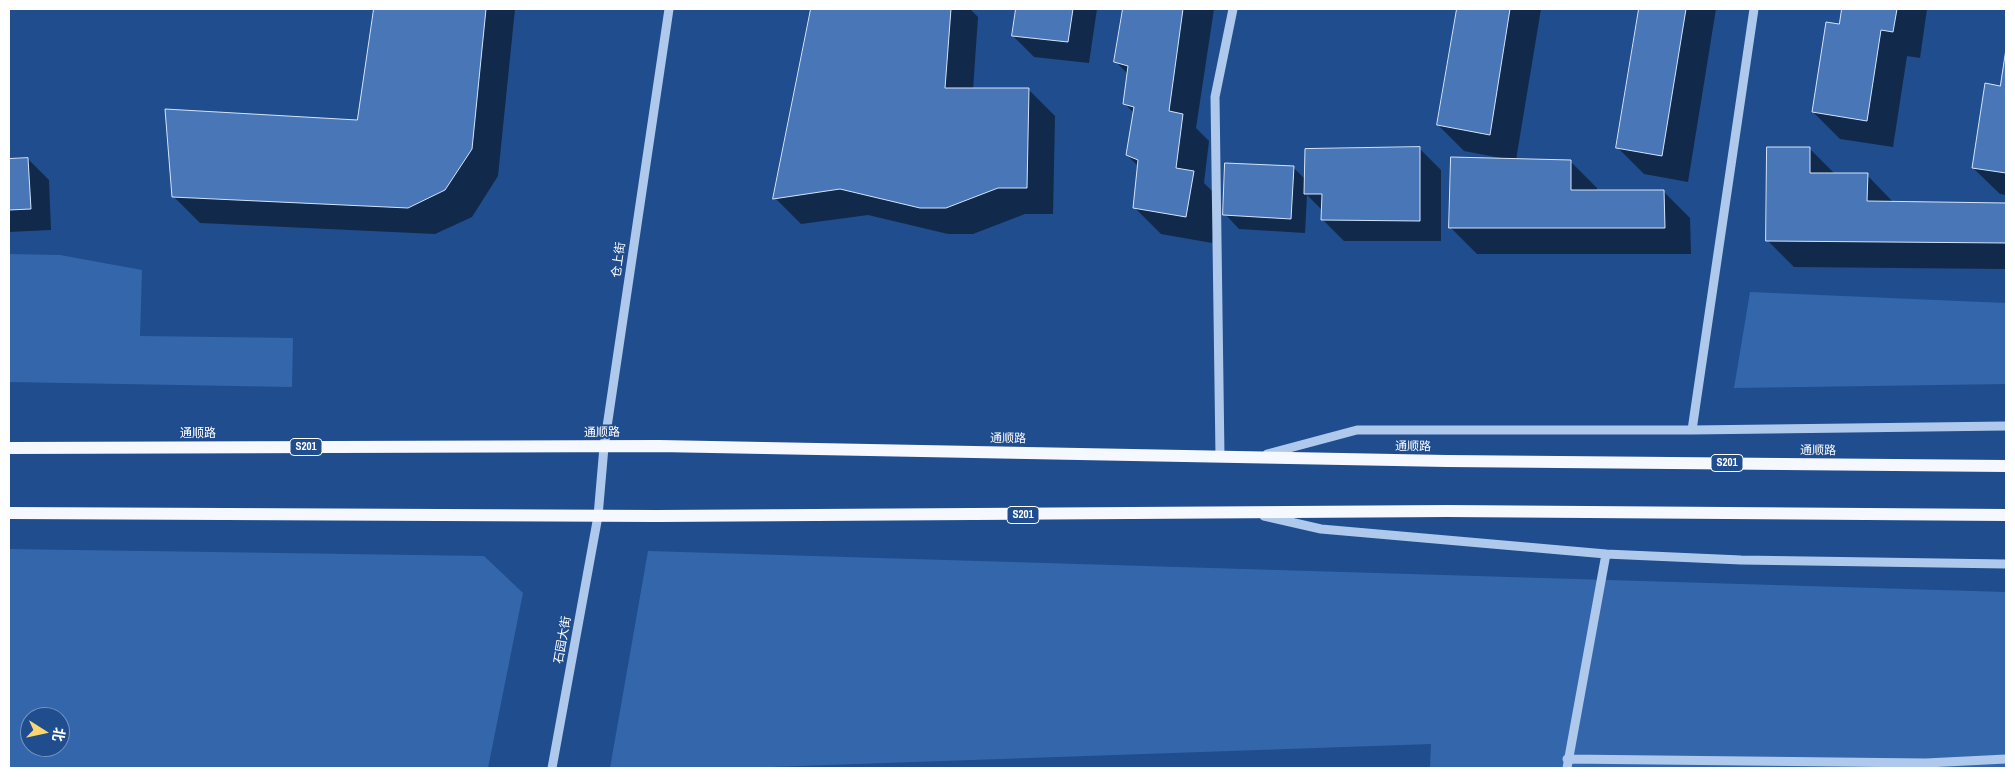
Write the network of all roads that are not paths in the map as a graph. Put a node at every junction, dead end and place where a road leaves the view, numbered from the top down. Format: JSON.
{"nodes":[{"id":1,"x":669,"y":9,"type":"edge"},
{"id":2,"x":1233,"y":9,"type":"edge"},
{"id":3,"x":1754,"y":9,"type":"edge"},
{"id":4,"x":2006,"y":426,"type":"edge"},
{"id":5,"x":1692,"y":430,"type":"junction"},
{"id":6,"x":604,"y":447,"type":"junction"},
{"id":7,"x":9,"y":448,"type":"edge"},
{"id":8,"x":1220,"y":457,"type":"junction"},
{"id":9,"x":1255,"y":458,"type":"junction"},
{"id":10,"x":2006,"y":466,"type":"edge"},
{"id":11,"x":9,"y":512,"type":"edge"},
{"id":12,"x":1254,"y":514,"type":"junction"},
{"id":13,"x":2006,"y":515,"type":"edge"},
{"id":14,"x":598,"y":516,"type":"junction"},
{"id":15,"x":1606,"y":554,"type":"junction"},
{"id":16,"x":2006,"y":564,"type":"edge"},
{"id":17,"x":2006,"y":759,"type":"edge"},
{"id":18,"x":1567,"y":764,"type":"edge"},
{"id":19,"x":1926,"y":766,"type":"edge"},
{"id":20,"x":552,"y":768,"type":"edge"}],
"edges":[{"from":1,"to":6,"type":"street","name":"仓上街"},
{"from":2,"to":8,"type":"street"},
{"from":3,"to":5,"type":"street"},
{"from":4,"to":5,"type":"street"},
{"from":5,"to":9,"type":"street"},
{"from":6,"to":7,"type":"main road","name":"通顺路","number":"S201"},
{"from":6,"to":8,"type":"main road","name":"通顺路","number":"S201"},
{"from":6,"to":14,"type":"street","name":"仓上街"},
{"from":8,"to":9,"type":"main road","name":"通顺路","number":"S201"},
{"from":9,"to":10,"type":"main road","name":"通顺路","number":"S201"},
{"from":11,"to":14,"type":"main road","number":"S201"},
{"from":12,"to":13,"type":"main road","number":"S201"},
{"from":12,"to":14,"type":"main road","number":"S201"},
{"from":12,"to":15,"type":"street"},
{"from":14,"to":20,"type":"street","name":"石园大街"},
{"from":15,"to":16,"type":"street"},
{"from":15,"to":18,"type":"street"},
{"from":17,"to":19,"type":"street"},
{"from":18,"to":19,"type":"street"}]}
